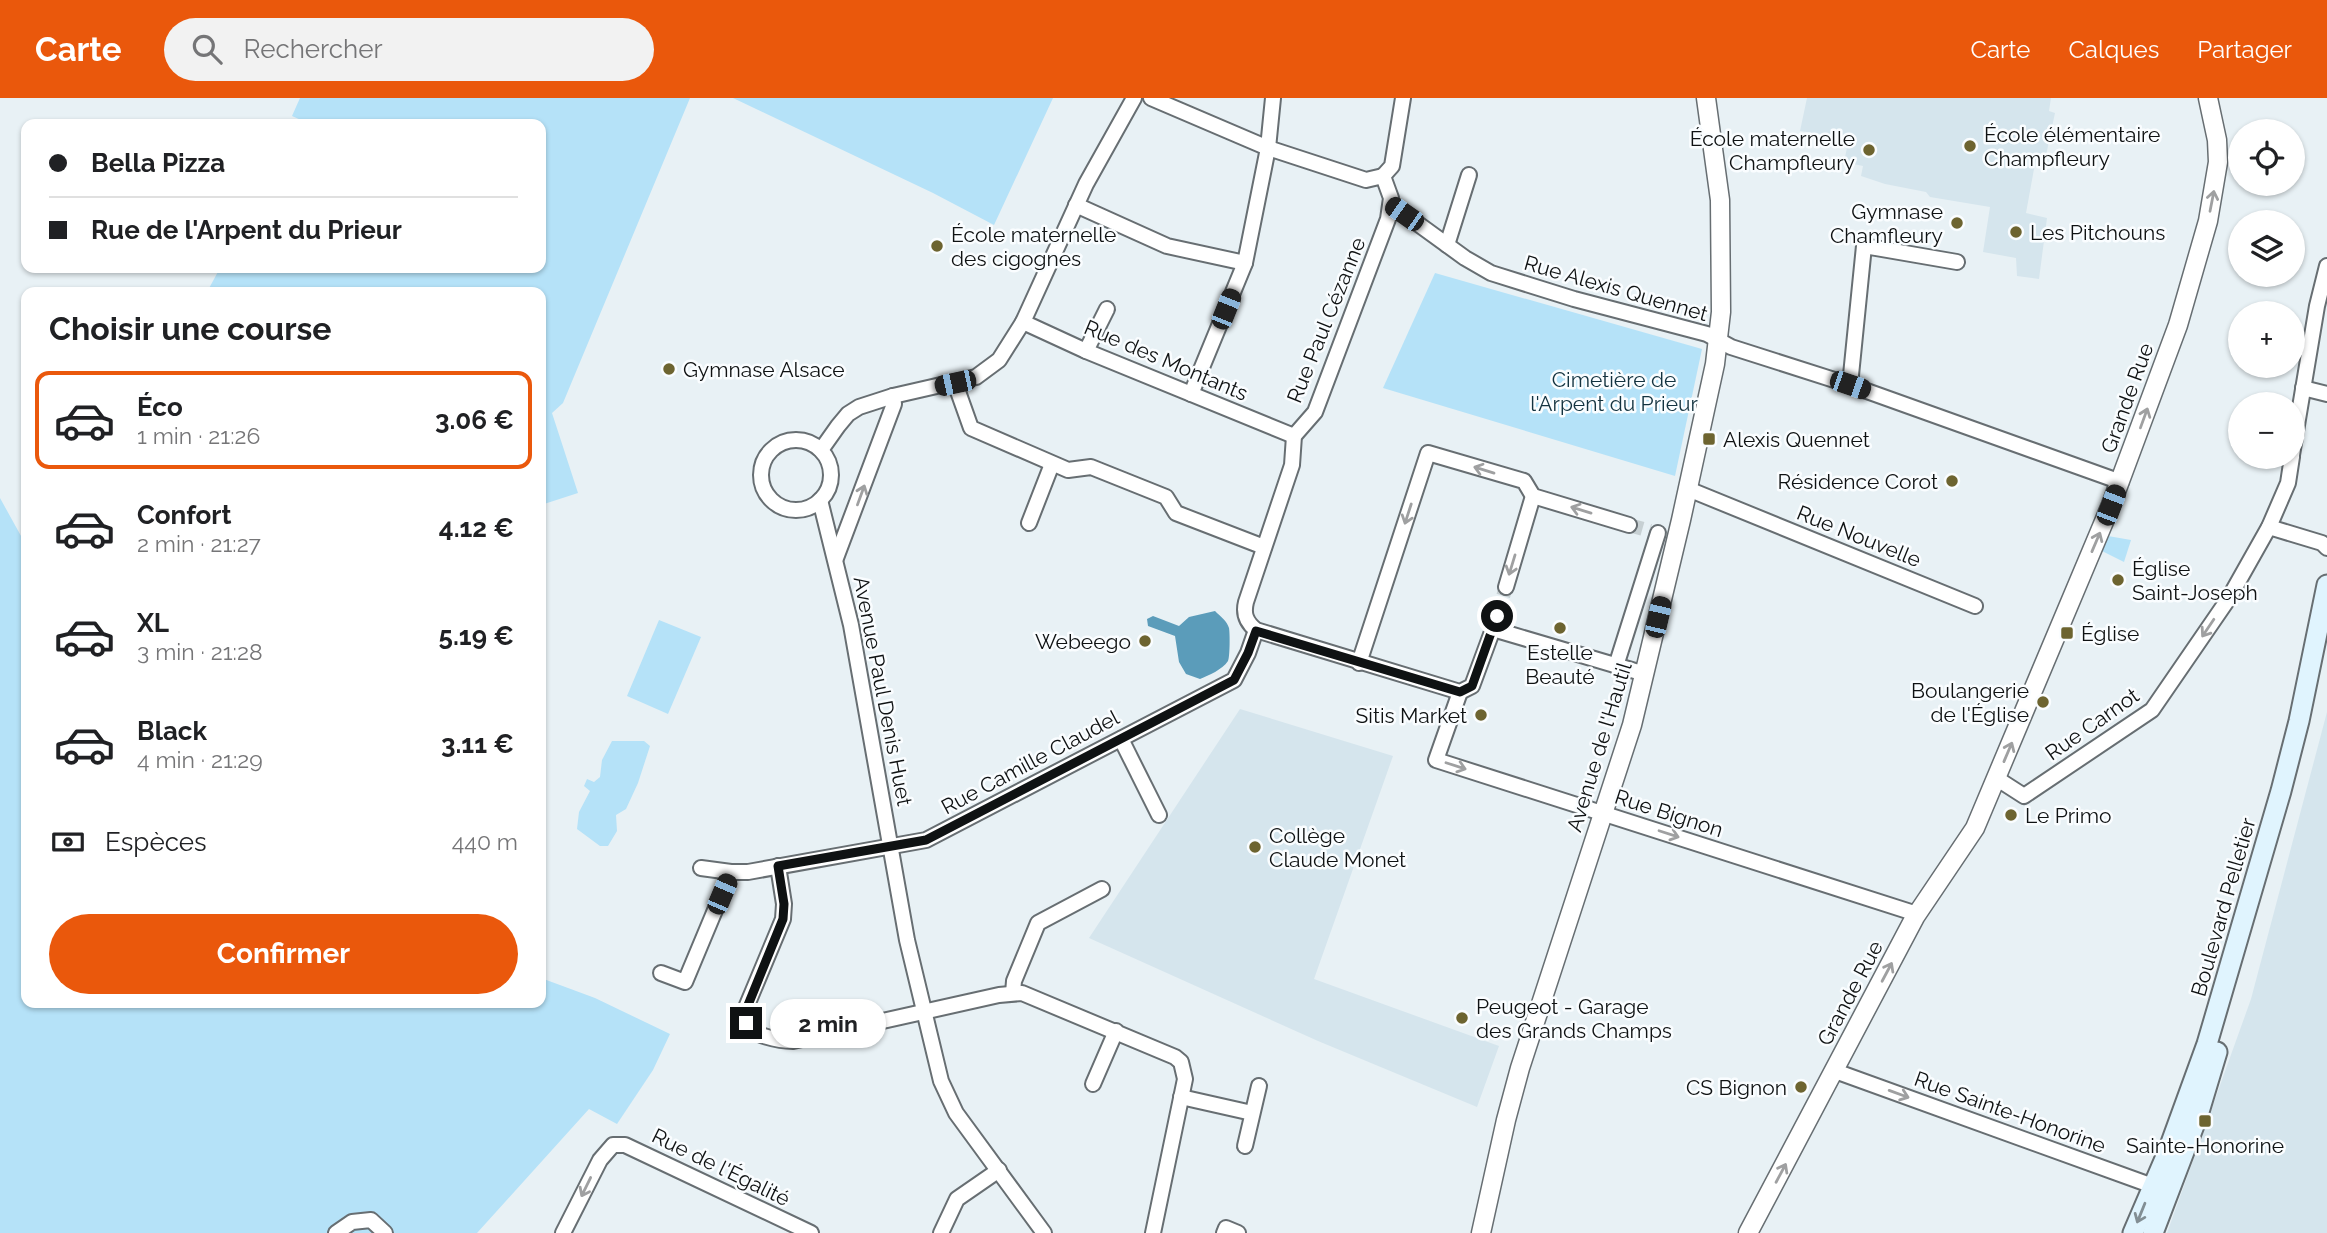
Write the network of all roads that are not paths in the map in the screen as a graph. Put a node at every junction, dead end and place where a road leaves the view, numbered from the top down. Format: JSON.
{"nodes":[{"id":1,"x":1134,"y":98,"type":"edge"},
{"id":2,"x":1152,"y":98,"type":"edge"},
{"id":3,"x":1273,"y":98,"type":"edge"},
{"id":4,"x":1403,"y":98,"type":"edge"},
{"id":5,"x":1706,"y":98,"type":"edge"},
{"id":6,"x":2208,"y":98,"type":"edge"},
{"id":7,"x":1268,"y":148,"type":"junction"},
{"id":8,"x":1469,"y":175,"type":"dead end"},
{"id":9,"x":1383,"y":176,"type":"junction"},
{"id":10,"x":1076,"y":205,"type":"junction"},
{"id":11,"x":1391,"y":205,"type":"junction"},
{"id":12,"x":1447,"y":244,"type":"junction"},
{"id":13,"x":1957,"y":262,"type":"dead end"},
{"id":14,"x":1245,"y":263,"type":"junction"},
{"id":15,"x":2327,"y":266,"type":"edge"},
{"id":16,"x":1107,"y":309,"type":"dead end"},
{"id":17,"x":1023,"y":322,"type":"junction"},
{"id":18,"x":1717,"y":341,"type":"junction"},
{"id":19,"x":1086,"y":351,"type":"junction"},
{"id":20,"x":955,"y":383,"type":"junction"},
{"id":21,"x":1850,"y":385,"type":"junction"},
{"id":22,"x":2304,"y":387,"type":"junction"},
{"id":23,"x":2303,"y":392,"type":"edge"},
{"id":24,"x":1191,"y":394,"type":"junction"},
{"id":25,"x":2327,"y":394,"type":"edge"},
{"id":26,"x":893,"y":396,"type":"junction"},
{"id":27,"x":1294,"y":436,"type":"junction"},
{"id":28,"x":821,"y":450,"type":"junction"},
{"id":29,"x":1052,"y":464,"type":"junction"},
{"id":30,"x":2290,"y":469,"type":"edge"},
{"id":31,"x":2120,"y":482,"type":"junction"},
{"id":32,"x":1688,"y":489,"type":"junction"},
{"id":33,"x":1533,"y":496,"type":"junction"},
{"id":34,"x":820,"y":500,"type":"junction"},
{"id":35,"x":1029,"y":523,"type":"dead end"},
{"id":36,"x":1629,"y":524,"type":"tunnel mouth"},
{"id":37,"x":2269,"y":527,"type":"junction"},
{"id":38,"x":1677,"y":539,"type":"junction"},
{"id":39,"x":1264,"y":547,"type":"junction"},
{"id":40,"x":2327,"y":548,"type":"edge"},
{"id":41,"x":836,"y":558,"type":"junction"},
{"id":42,"x":2327,"y":585,"type":"edge"},
{"id":43,"x":1506,"y":587,"type":"tunnel mouth"},
{"id":44,"x":1975,"y":606,"type":"dead end"},
{"id":45,"x":1256,"y":631,"type":"junction"},
{"id":46,"x":2327,"y":651,"type":"edge"},
{"id":47,"x":1359,"y":663,"type":"junction"},
{"id":48,"x":1616,"y":666,"type":"junction"},
{"id":49,"x":1646,"y":674,"type":"junction"},
{"id":50,"x":1460,"y":692,"type":"junction"},
{"id":51,"x":1121,"y":739,"type":"junction"},
{"id":52,"x":1996,"y":778,"type":"junction"},
{"id":53,"x":1604,"y":814,"type":"junction"},
{"id":54,"x":1159,"y":815,"type":"dead end"},
{"id":55,"x":890,"y":846,"type":"junction"},
{"id":56,"x":778,"y":866,"type":"junction"},
{"id":57,"x":701,"y":868,"type":"dead end"},
{"id":58,"x":731,"y":872,"type":"junction"},
{"id":59,"x":1102,"y":889,"type":"dead end"},
{"id":60,"x":1917,"y":914,"type":"junction"},
{"id":61,"x":661,"y":973,"type":"dead end"},
{"id":62,"x":1013,"y":993,"type":"junction"},
{"id":63,"x":924,"y":1012,"type":"junction"},
{"id":64,"x":1116,"y":1031,"type":"junction"},
{"id":65,"x":1835,"y":1071,"type":"junction"},
{"id":66,"x":1093,"y":1084,"type":"dead end"},
{"id":67,"x":1259,"y":1086,"type":"dead end"},
{"id":68,"x":1181,"y":1097,"type":"junction"},
{"id":69,"x":1252,"y":1113,"type":"junction"},
{"id":70,"x":1245,"y":1146,"type":"dead end"},
{"id":71,"x":999,"y":1170,"type":"junction"},
{"id":72,"x":2162,"y":1187,"type":"junction"},
{"id":73,"x":336,"y":1233,"type":"edge"},
{"id":74,"x":384,"y":1233,"type":"edge"},
{"id":75,"x":564,"y":1233,"type":"edge"},
{"id":76,"x":811,"y":1233,"type":"edge"},
{"id":77,"x":940,"y":1233,"type":"edge"},
{"id":78,"x":1044,"y":1233,"type":"edge"},
{"id":79,"x":1153,"y":1233,"type":"edge"},
{"id":80,"x":1224,"y":1233,"type":"edge"},
{"id":81,"x":1238,"y":1233,"type":"edge"},
{"id":82,"x":1481,"y":1233,"type":"edge"},
{"id":83,"x":1748,"y":1233,"type":"edge"},
{"id":84,"x":2133,"y":1233,"type":"edge"},
{"id":85,"x":2154,"y":1233,"type":"edge"}],
"edges":[{"from":1,"to":10,"type":"street"},
{"from":2,"to":7,"type":"street"},
{"from":3,"to":7,"type":"street"},
{"from":4,"to":9,"type":"street"},
{"from":5,"to":18,"type":"street","name":"Avenue de l'Hautil"},
{"from":31,"to":6,"type":"street","name":"Grande Rue","one_way":true},
{"from":7,"to":9,"type":"street"},
{"from":7,"to":14,"type":"street"},
{"from":8,"to":12,"type":"street"},
{"from":9,"to":11,"type":"street"},
{"from":10,"to":14,"type":"street"},
{"from":10,"to":17,"type":"street"},
{"from":11,"to":12,"type":"street","name":"Rue Alexis Quennet"},
{"from":11,"to":27,"type":"street","name":"Rue Paul Cézanne"},
{"from":12,"to":18,"type":"street","name":"Rue Alexis Quennet"},
{"from":13,"to":21,"type":"street"},
{"from":14,"to":24,"type":"street"},
{"from":15,"to":22,"type":"street","name":"Rue Carnot"},
{"from":16,"to":19,"type":"street"},
{"from":17,"to":19,"type":"street","name":"Rue des Montants"},
{"from":17,"to":20,"type":"street"},
{"from":18,"to":21,"type":"street","name":"Rue Alexis Quennet"},
{"from":18,"to":32,"type":"street","name":"Avenue de l'Hautil"},
{"from":19,"to":24,"type":"street","name":"Rue des Montants"},
{"from":20,"to":26,"type":"street"},
{"from":20,"to":29,"type":"street"},
{"from":21,"to":31,"type":"street","name":"Rue Alexis Quennet"},
{"from":22,"to":23,"type":"street","name":"Rue Carnot"},
{"from":22,"to":25,"type":"street"},
{"from":24,"to":27,"type":"street","name":"Rue des Montants"},
{"from":26,"to":28,"type":"street"},
{"from":41,"to":26,"type":"street","one_way":true},
{"from":27,"to":39,"type":"street","name":"Rue Paul Cézanne"},
{"from":28,"to":34,"type":"street"},
{"from":28,"to":34,"type":"street"},
{"from":29,"to":35,"type":"street"},
{"from":29,"to":39,"type":"street"},
{"from":30,"to":37,"type":"street","name":"Rue Carnot"},
{"from":52,"to":31,"type":"street","name":"Grande Rue","one_way":true},
{"from":32,"to":38,"type":"street","name":"Avenue de l'Hautil"},
{"from":32,"to":44,"type":"street","name":"Rue Nouvelle"},
{"from":36,"to":33,"type":"street","one_way":true},
{"from":33,"to":43,"type":"street","one_way":true},
{"from":33,"to":47,"type":"street","one_way":true},
{"from":34,"to":41,"type":"street","name":"Avenue Paul Denis Huet"},
{"from":37,"to":40,"type":"street"},
{"from":37,"to":52,"type":"street","name":"Rue Carnot","one_way":true},
{"from":38,"to":48,"type":"street","name":"Avenue de l'Hautil"},
{"from":38,"to":49,"type":"street","name":"Avenue de l'Hautil"},
{"from":39,"to":45,"type":"street","name":"Rue Paul Cézanne"},
{"from":41,"to":55,"type":"street","name":"Avenue Paul Denis Huet"},
{"from":42,"to":72,"type":"main road","name":"Boulevard Pelletier"},
{"from":45,"to":47,"type":"street"},
{"from":45,"to":51,"type":"street","name":"Rue Camille Claudel"},
{"from":46,"to":72,"type":"main road","name":"Boulevard Pelletier"},
{"from":47,"to":50,"type":"street"},
{"from":48,"to":49,"type":"street"},
{"from":48,"to":50,"type":"street"},
{"from":49,"to":53,"type":"street","name":"Avenue de l'Hautil"},
{"from":50,"to":53,"type":"street","name":"Rue Bignon","one_way":true},
{"from":51,"to":54,"type":"street"},
{"from":51,"to":55,"type":"street","name":"Rue Camille Claudel"},
{"from":52,"to":60,"type":"street","name":"Grande Rue"},
{"from":53,"to":60,"type":"street","name":"Rue Bignon","one_way":true},
{"from":53,"to":82,"type":"street","name":"Avenue de l'Hautil"},
{"from":55,"to":56,"type":"street","name":"Rue Camille Claudel"},
{"from":55,"to":63,"type":"street","name":"Avenue Paul Denis Huet"},
{"from":56,"to":58,"type":"street","name":"Rue Camille Claudel"},
{"from":56,"to":63,"type":"street"},
{"from":57,"to":58,"type":"street","name":"Rue Camille Claudel"},
{"from":58,"to":61,"type":"street"},
{"from":59,"to":62,"type":"street"},
{"from":65,"to":60,"type":"street","name":"Grande Rue","one_way":true},
{"from":62,"to":63,"type":"street"},
{"from":62,"to":64,"type":"street"},
{"from":63,"to":71,"type":"street","name":"Avenue Paul Denis Huet"},
{"from":64,"to":66,"type":"street"},
{"from":64,"to":68,"type":"street"},
{"from":65,"to":72,"type":"street","name":"Rue Sainte-Honorine","one_way":true},
{"from":83,"to":65,"type":"street","name":"Grande Rue","one_way":true},
{"from":67,"to":69,"type":"street"},
{"from":68,"to":69,"type":"street"},
{"from":68,"to":79,"type":"street"},
{"from":69,"to":70,"type":"street"},
{"from":71,"to":77,"type":"street"},
{"from":71,"to":78,"type":"street","name":"Avenue Paul Denis Huet"},
{"from":72,"to":84,"type":"main road","name":"Boulevard Pelletier","one_way":true},
{"from":72,"to":85,"type":"main road","name":"Boulevard Pelletier"},
{"from":73,"to":74,"type":"street"},
{"from":76,"to":75,"type":"street","name":"Rue de l'Égalité","one_way":true},
{"from":80,"to":81,"type":"street"}]}
